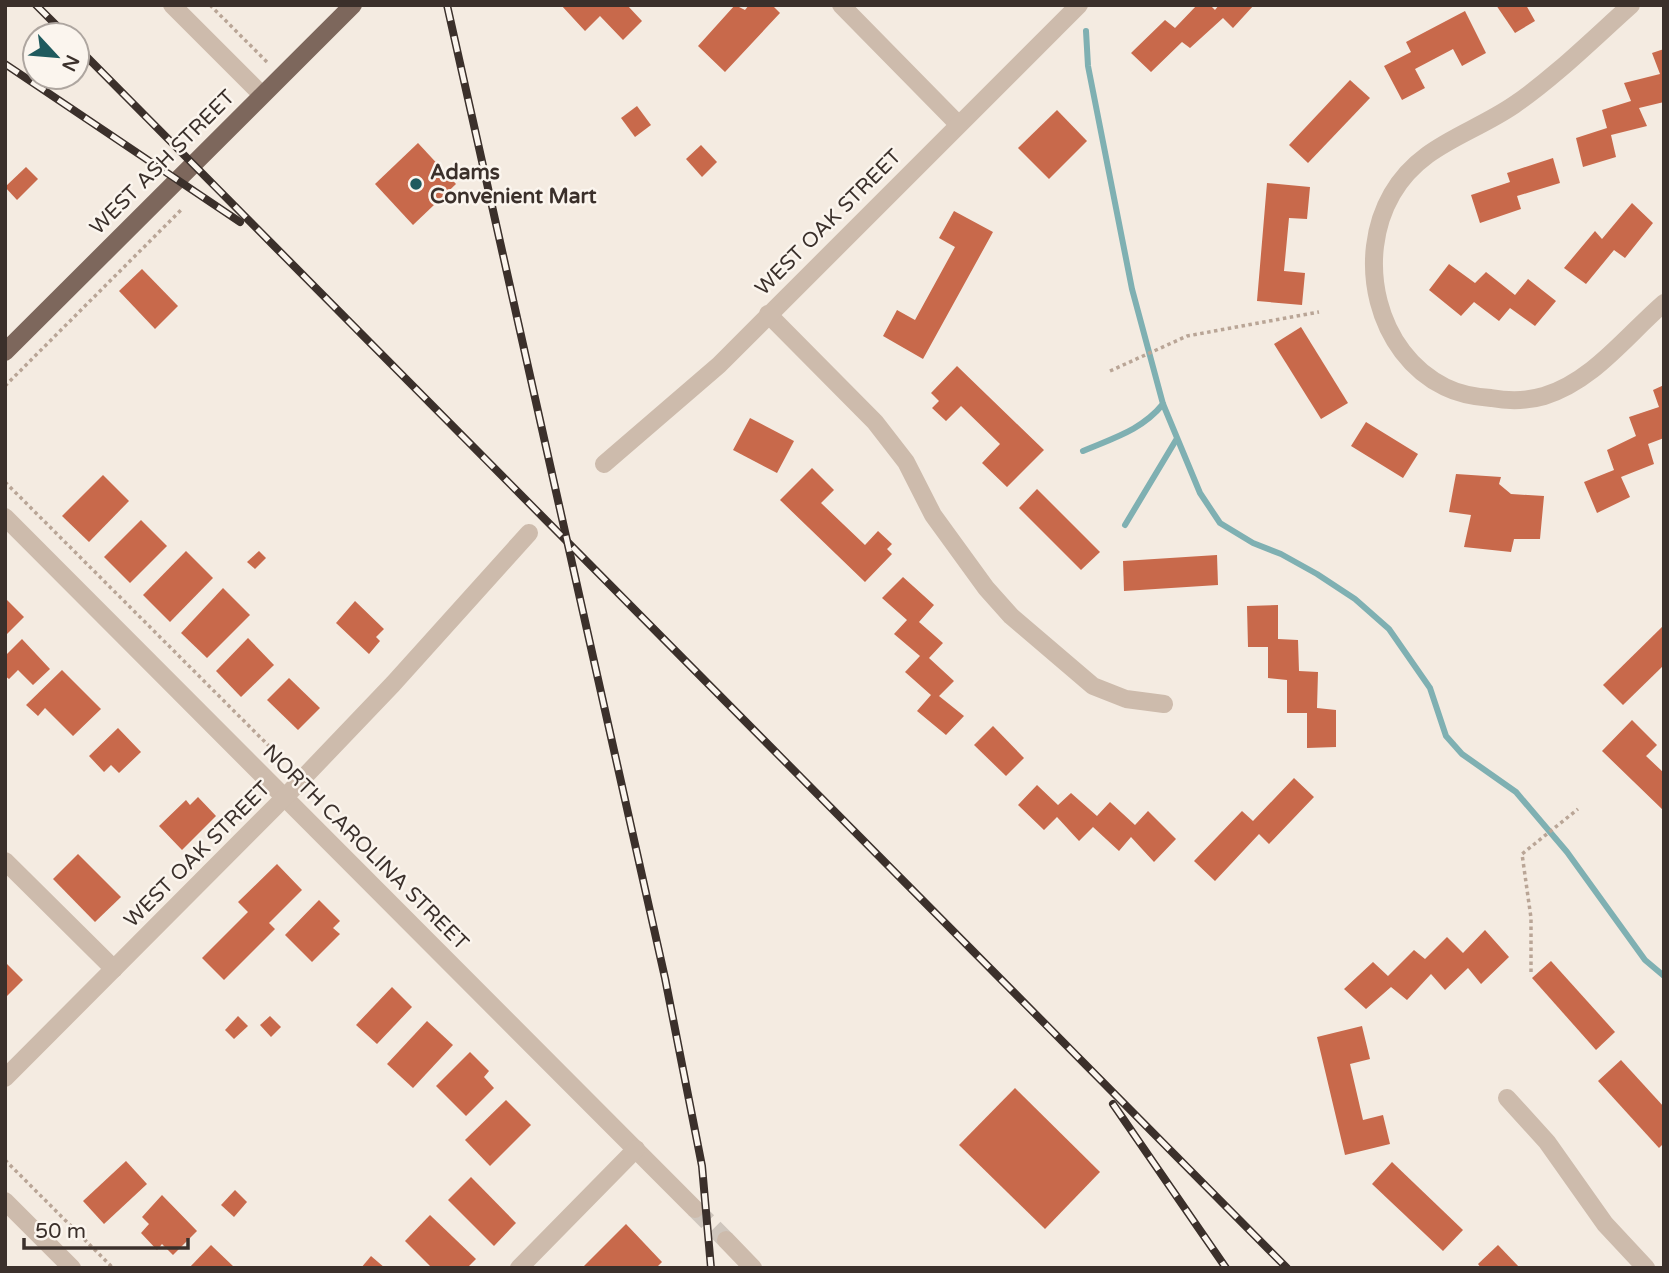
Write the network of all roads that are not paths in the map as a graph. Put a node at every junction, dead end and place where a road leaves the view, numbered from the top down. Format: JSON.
{"nodes":[{"id":1,"x":172,"y":5,"type":"edge"},
{"id":2,"x":353,"y":5,"type":"edge"},
{"id":3,"x":841,"y":5,"type":"edge"},
{"id":4,"x":1079,"y":5,"type":"edge"},
{"id":5,"x":1631,"y":5,"type":"edge"},
{"id":6,"x":261,"y":94,"type":"junction"},
{"id":7,"x":958,"y":124,"type":"junction"},
{"id":8,"x":1664,"y":303,"type":"edge"},
{"id":9,"x":768,"y":314,"type":"junction"},
{"id":10,"x":5,"y":352,"type":"edge"},
{"id":11,"x":604,"y":464,"type":"dead end"},
{"id":12,"x":5,"y":517,"type":"edge"},
{"id":13,"x":529,"y":533,"type":"dead end"},
{"id":14,"x":1164,"y":704,"type":"dead end"},
{"id":15,"x":285,"y":797,"type":"junction"},
{"id":16,"x":5,"y":861,"type":"edge"},
{"id":17,"x":114,"y":969,"type":"junction"},
{"id":18,"x":5,"y":1078,"type":"edge"},
{"id":19,"x":1507,"y":1098,"type":"dead end"},
{"id":20,"x":636,"y":1149,"type":"junction"},
{"id":21,"x":5,"y":1201,"type":"edge"},
{"id":22,"x":695,"y":1209,"type":"tunnel mouth"},
{"id":23,"x":726,"y":1240,"type":"tunnel mouth"},
{"id":24,"x":72,"y":1268,"type":"edge"},
{"id":25,"x":519,"y":1268,"type":"edge"},
{"id":26,"x":753,"y":1268,"type":"edge"},
{"id":27,"x":1646,"y":1268,"type":"edge"}],
"edges":[{"from":1,"to":6,"type":"street"},
{"from":2,"to":6,"type":"main road","name":"WEST ASH STREET"},
{"from":3,"to":7,"type":"street"},
{"from":4,"to":7,"type":"street","name":"WEST OAK STREET"},
{"from":5,"to":8,"type":"street"},
{"from":6,"to":10,"type":"main road","name":"WEST ASH STREET"},
{"from":7,"to":9,"type":"street","name":"WEST OAK STREET"},
{"from":9,"to":11,"type":"street","name":"WEST OAK STREET"},
{"from":9,"to":14,"type":"street"},
{"from":12,"to":15,"type":"street","name":"NORTH CAROLINA STREET"},
{"from":13,"to":15,"type":"street","name":"WEST OAK STREET"},
{"from":15,"to":17,"type":"street","name":"WEST OAK STREET"},
{"from":15,"to":20,"type":"street","name":"NORTH CAROLINA STREET"},
{"from":16,"to":17,"type":"street"},
{"from":17,"to":18,"type":"street","name":"WEST OAK STREET"},
{"from":19,"to":27,"type":"street"},
{"from":20,"to":22,"type":"street","name":"NORTH CAROLINA STREET"},
{"from":20,"to":25,"type":"street"},
{"from":21,"to":24,"type":"street"},
{"from":23,"to":26,"type":"street"}]}
